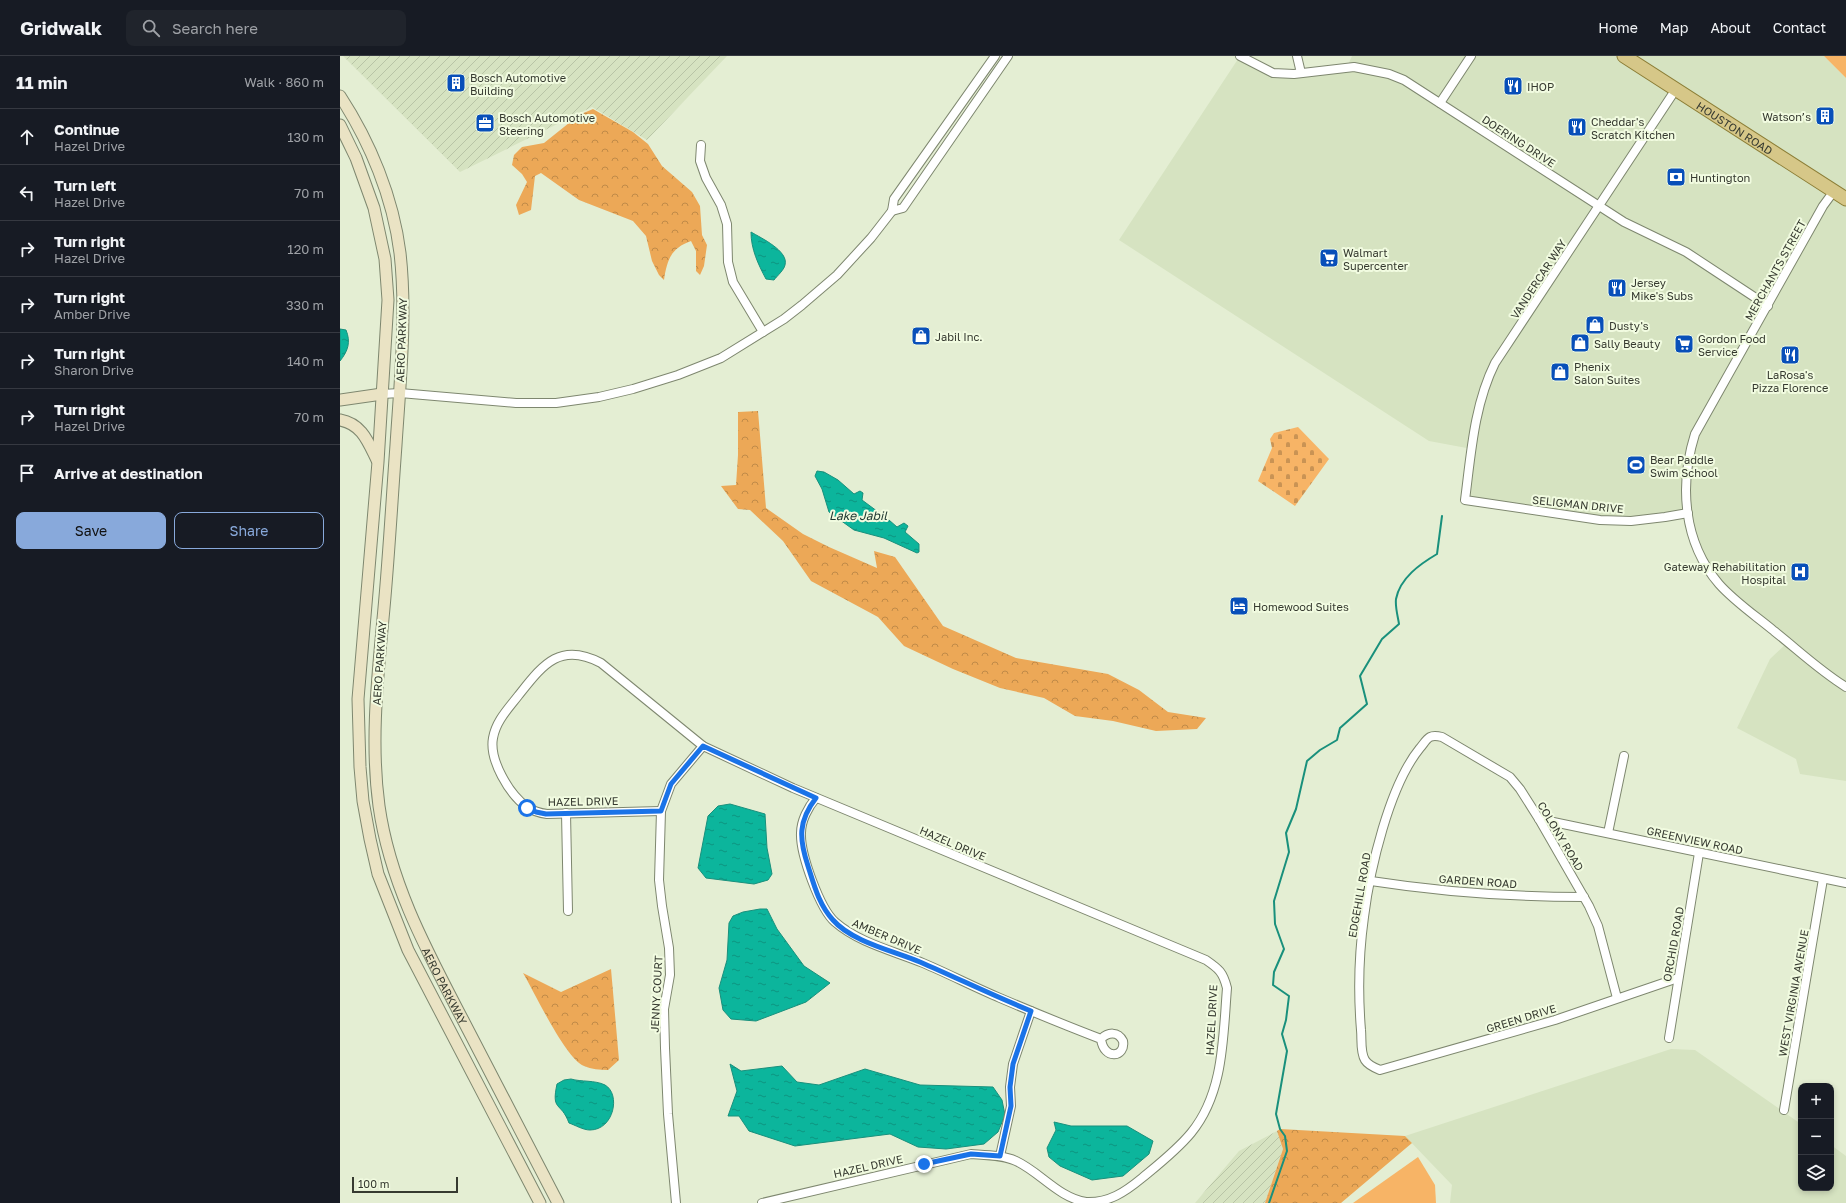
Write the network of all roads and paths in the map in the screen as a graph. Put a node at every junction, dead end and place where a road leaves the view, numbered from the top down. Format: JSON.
{"nodes":[{"id":1,"x":995,"y":56,"type":"edge"},
{"id":2,"x":1008,"y":56,"type":"edge"},
{"id":3,"x":1240,"y":56,"type":"edge"},
{"id":4,"x":1297,"y":56,"type":"edge"},
{"id":5,"x":1471,"y":56,"type":"edge"},
{"id":6,"x":1624,"y":56,"type":"edge"},
{"id":7,"x":1301,"y":73,"type":"junction"},
{"id":8,"x":1676,"y":89,"type":"junction"},
{"id":9,"x":340,"y":96,"type":"edge"},
{"id":10,"x":1440,"y":103,"type":"junction"},
{"id":11,"x":340,"y":125,"type":"edge"},
{"id":12,"x":700,"y":145,"type":"dead end"},
{"id":13,"x":1834,"y":191,"type":"junction"},
{"id":14,"x":1846,"y":199,"type":"edge"},
{"id":15,"x":1599,"y":206,"type":"junction"},
{"id":16,"x":892,"y":211,"type":"junction"},
{"id":17,"x":1768,"y":306,"type":"junction"},
{"id":18,"x":764,"y":332,"type":"junction"},
{"id":19,"x":400,"y":393,"type":"junction"},
{"id":20,"x":382,"y":394,"type":"junction"},
{"id":21,"x":340,"y":400,"type":"edge"},
{"id":22,"x":340,"y":420,"type":"edge"},
{"id":23,"x":378,"y":462,"type":"junction"},
{"id":24,"x":1465,"y":500,"type":"joint"},
{"id":25,"x":1688,"y":513,"type":"junction"},
{"id":26,"x":1846,"y":688,"type":"edge"},
{"id":27,"x":1429,"y":738,"type":"joint"},
{"id":28,"x":703,"y":746,"type":"junction"},
{"id":29,"x":1624,"y":756,"type":"dead end"},
{"id":30,"x":816,"y":798,"type":"junction"},
{"id":31,"x":661,"y":811,"type":"junction"},
{"id":32,"x":566,"y":813,"type":"junction"},
{"id":33,"x":1539,"y":818,"type":"junction"},
{"id":34,"x":1608,"y":833,"type":"junction"},
{"id":35,"x":1699,"y":853,"type":"junction"},
{"id":36,"x":1823,"y":879,"type":"junction"},
{"id":37,"x":1371,"y":881,"type":"junction"},
{"id":38,"x":1846,"y":884,"type":"edge"},
{"id":39,"x":1584,"y":897,"type":"junction"},
{"id":40,"x":568,"y":911,"type":"dead end"},
{"id":41,"x":1678,"y":978,"type":"junction"},
{"id":42,"x":1617,"y":998,"type":"junction"},
{"id":43,"x":1031,"y":1011,"type":"junction"},
{"id":44,"x":1669,"y":1038,"type":"dead end"},
{"id":45,"x":1101,"y":1039,"type":"dead end"},
{"id":46,"x":1370,"y":1065,"type":"joint"},
{"id":47,"x":1784,"y":1110,"type":"dead end"},
{"id":48,"x":1000,"y":1156,"type":"junction"},
{"id":49,"x":540,"y":1203,"type":"edge"},
{"id":50,"x":558,"y":1203,"type":"edge"},
{"id":51,"x":676,"y":1203,"type":"edge"},
{"id":52,"x":762,"y":1203,"type":"edge"},
{"id":53,"x":1092,"y":1203,"type":"edge"}],
"edges":[{"from":1,"to":16,"type":"street"},
{"from":2,"to":16,"type":"street"},
{"from":3,"to":7,"type":"street","name":"DOERING DRIVE"},
{"from":4,"to":7,"type":"street"},
{"from":5,"to":10,"type":"street"},
{"from":6,"to":8,"type":"main road","name":"HOUSTON ROAD"},
{"from":7,"to":10,"type":"street","name":"DOERING DRIVE"},
{"from":8,"to":13,"type":"main road","name":"HOUSTON ROAD"},
{"from":8,"to":15,"type":"street","name":"VANDERCAR WAY"},
{"from":9,"to":19,"type":"main road","name":"AERO PARKWAY"},
{"from":10,"to":15,"type":"street","name":"DOERING DRIVE"},
{"from":11,"to":20,"type":"main road","name":"AERO PARKWAY"},
{"from":12,"to":18,"type":"street"},
{"from":13,"to":14,"type":"main road","name":"HOUSTON ROAD"},
{"from":13,"to":17,"type":"street","name":"MERCHANTS STREET"},
{"from":15,"to":17,"type":"street","name":"DOERING DRIVE"},
{"from":15,"to":24,"type":"street","name":"VANDERCAR WAY"},
{"from":16,"to":18,"type":"street"},
{"from":17,"to":25,"type":"street","name":"MERCHANTS STREET"},
{"from":18,"to":19,"type":"street"},
{"from":19,"to":20,"type":"street"},
{"from":19,"to":50,"type":"main road","name":"AERO PARKWAY"},
{"from":20,"to":21,"type":"main road"},
{"from":20,"to":23,"type":"main road","name":"AERO PARKWAY"},
{"from":22,"to":23,"type":"main road"},
{"from":23,"to":49,"type":"main road","name":"AERO PARKWAY"},
{"from":24,"to":25,"type":"street","name":"SELIGMAN DRIVE"},
{"from":25,"to":26,"type":"street","name":"MERCHANTS STREET"},
{"from":27,"to":33,"type":"street","name":"COLONY ROAD"},
{"from":27,"to":37,"type":"street","name":"EDGEHILL ROAD"},
{"from":28,"to":30,"type":"street","name":"HAZEL DRIVE"},
{"from":28,"to":31,"type":"street"},
{"from":28,"to":32,"type":"street","name":"HAZEL DRIVE"},
{"from":29,"to":34,"type":"street"},
{"from":30,"to":43,"type":"street","name":"AMBER DRIVE"},
{"from":30,"to":53,"type":"street","name":"HAZEL DRIVE"},
{"from":31,"to":32,"type":"street","name":"HAZEL DRIVE"},
{"from":31,"to":51,"type":"street","name":"JENNY COURT"},
{"from":32,"to":40,"type":"street"},
{"from":33,"to":34,"type":"street","name":"GREENVIEW ROAD"},
{"from":33,"to":39,"type":"street","name":"COLONY ROAD"},
{"from":34,"to":35,"type":"street","name":"GREENVIEW ROAD"},
{"from":35,"to":36,"type":"street","name":"GREENVIEW ROAD"},
{"from":35,"to":41,"type":"street","name":"ORCHID ROAD"},
{"from":36,"to":38,"type":"street","name":"GREENVIEW ROAD"},
{"from":36,"to":47,"type":"street","name":"WEST VIRGINIA AVENUE"},
{"from":37,"to":39,"type":"street","name":"GARDEN ROAD"},
{"from":37,"to":46,"type":"street","name":"EDGEHILL ROAD"},
{"from":39,"to":42,"type":"street","name":"COLONY ROAD"},
{"from":41,"to":42,"type":"street","name":"GREEN DRIVE"},
{"from":41,"to":44,"type":"street","name":"ORCHID ROAD"},
{"from":42,"to":46,"type":"street","name":"GREEN DRIVE"},
{"from":43,"to":45,"type":"street","name":"AMBER DRIVE"},
{"from":43,"to":48,"type":"street"},
{"from":48,"to":52,"type":"street","name":"HAZEL DRIVE"},
{"from":48,"to":53,"type":"street","name":"HAZEL DRIVE"}]}
